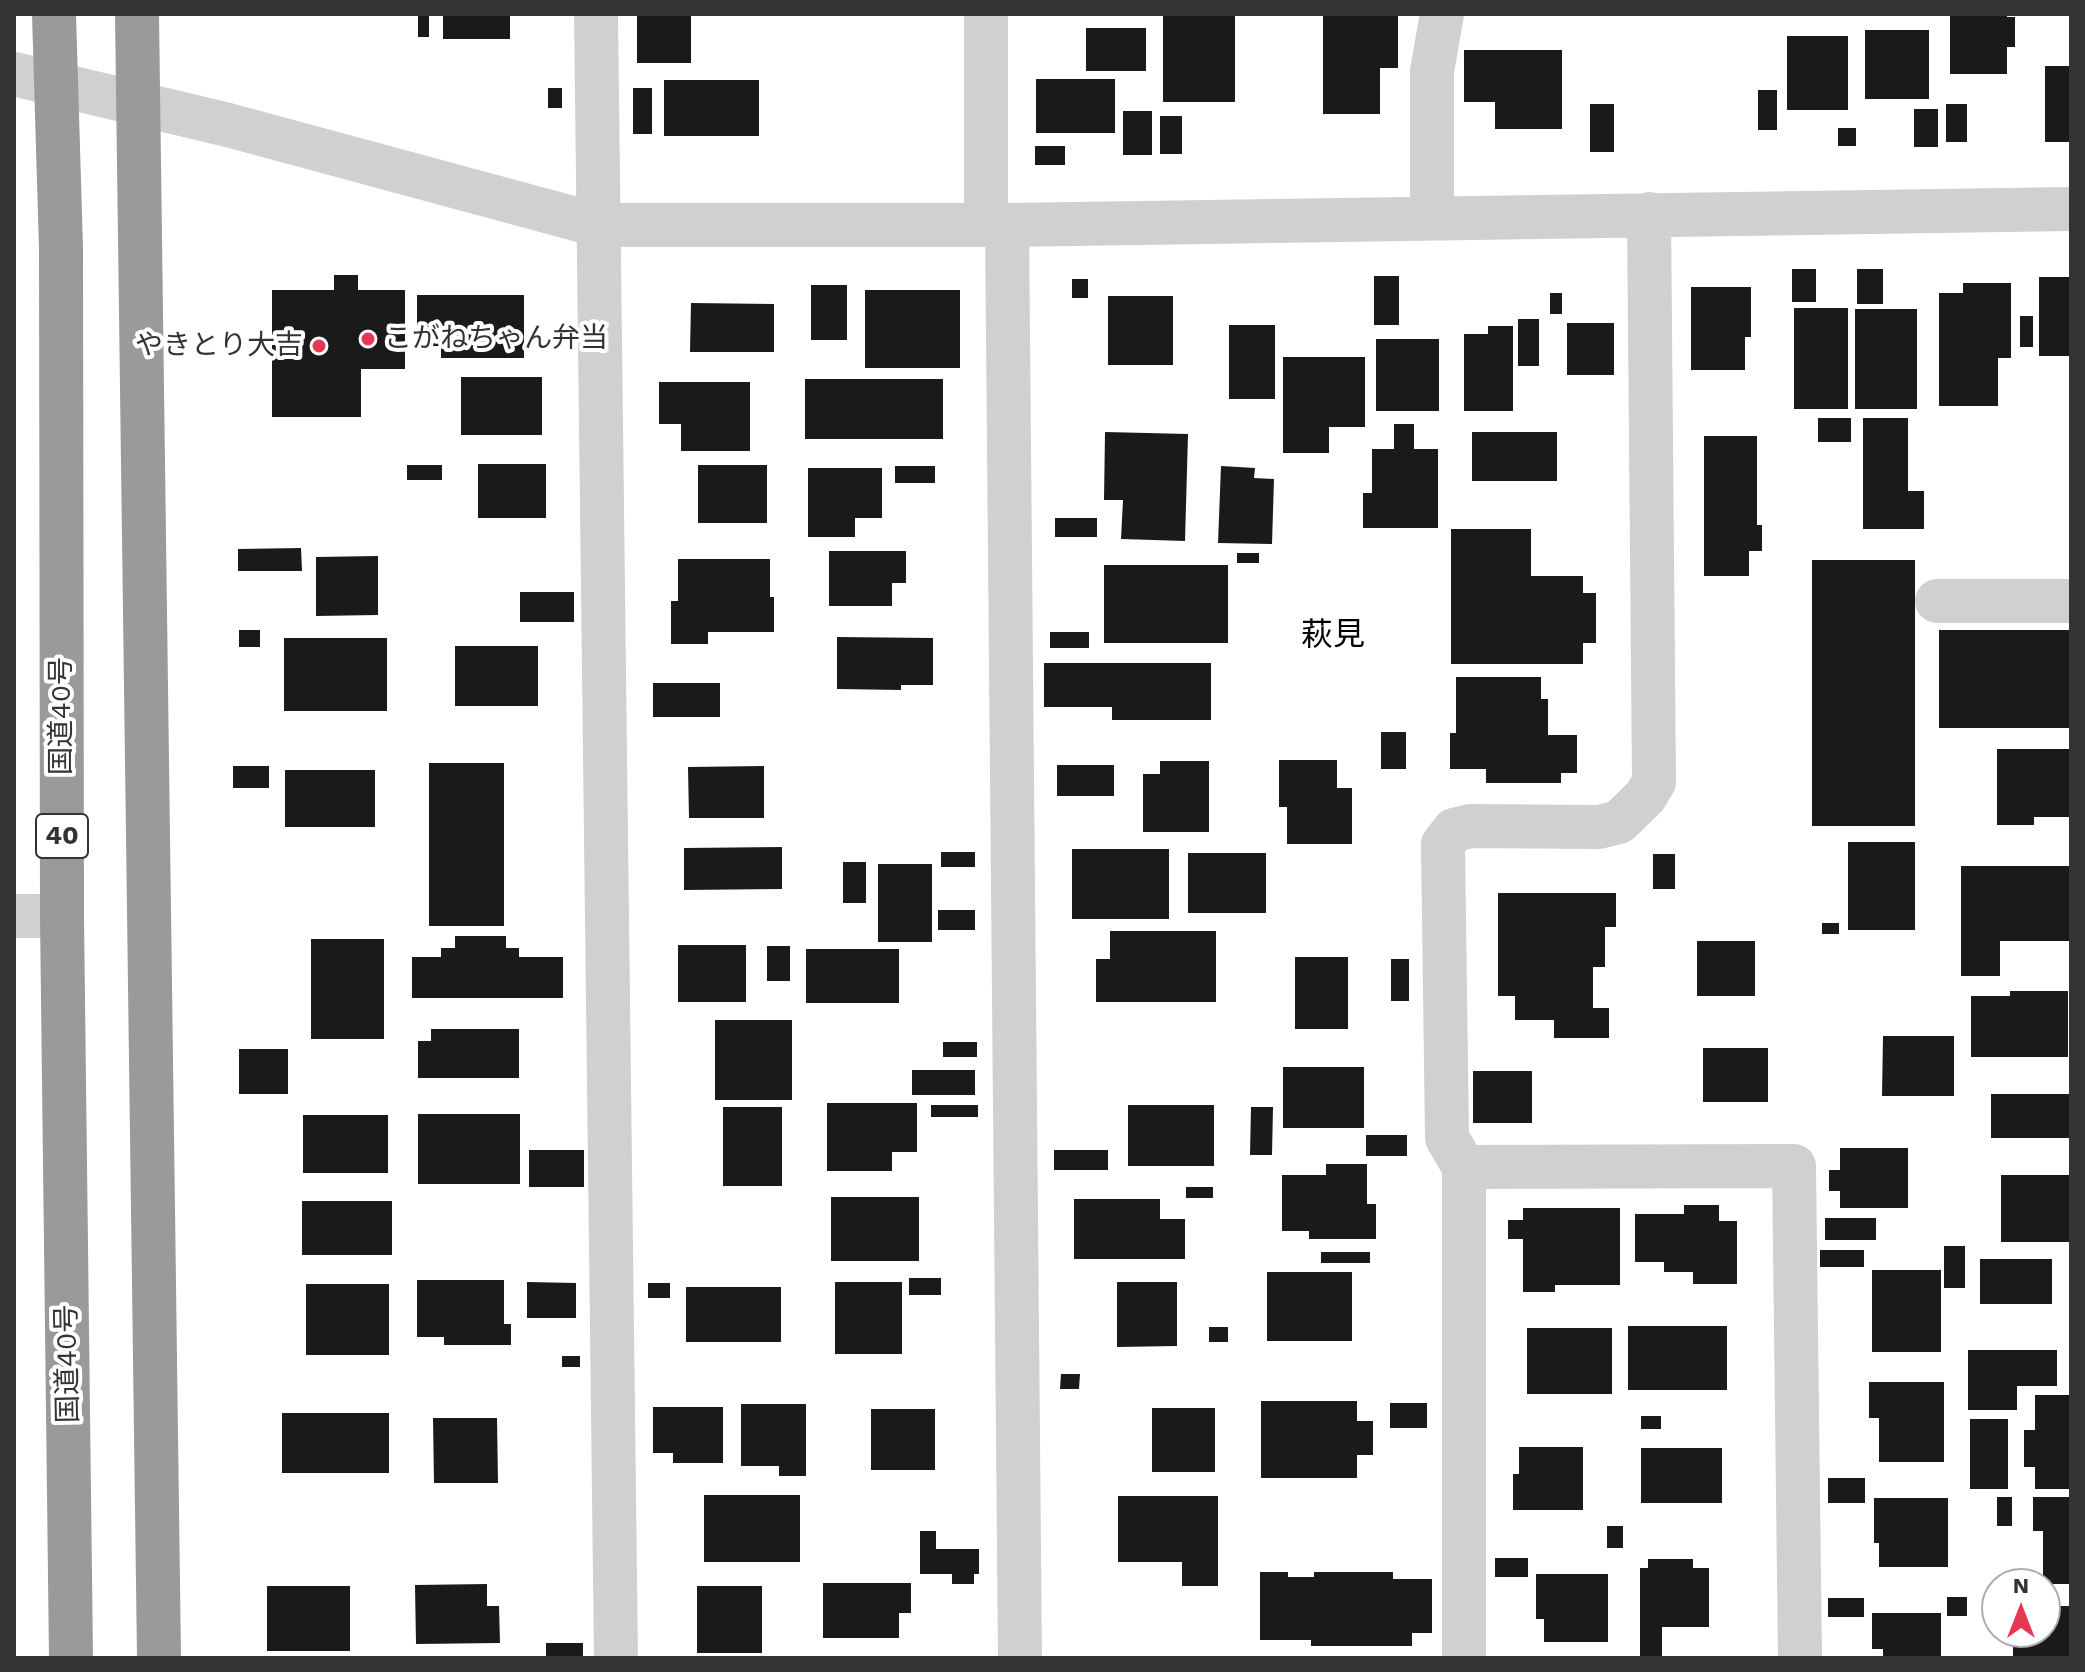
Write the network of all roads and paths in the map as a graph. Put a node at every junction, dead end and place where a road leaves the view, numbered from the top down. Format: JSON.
{"nodes":[{"id":1,"x":54,"y":14,"type":"edge"},
{"id":2,"x":137,"y":14,"type":"edge"},
{"id":3,"x":596,"y":14,"type":"edge"},
{"id":4,"x":986,"y":14,"type":"edge"},
{"id":5,"x":1442,"y":14,"type":"edge"},
{"id":6,"x":14,"y":74,"type":"edge"},
{"id":7,"x":56,"y":83,"type":"junction"},
{"id":8,"x":139,"y":104,"type":"junction"},
{"id":9,"x":2071,"y":209,"type":"edge"},
{"id":10,"x":1649,"y":214,"type":"junction"},
{"id":11,"x":1432,"y":217,"type":"junction"},
{"id":12,"x":598,"y":225,"type":"junction"},
{"id":13,"x":996,"y":225,"type":"junction"},
{"id":14,"x":1937,"y":601,"type":"dead end"},
{"id":15,"x":2071,"y":601,"type":"edge"},
{"id":16,"x":14,"y":916,"type":"edge"},
{"id":17,"x":62,"y":916,"type":"junction"},
{"id":18,"x":1464,"y":1167,"type":"junction"},
{"id":19,"x":71,"y":1658,"type":"edge"},
{"id":20,"x":159,"y":1658,"type":"edge"},
{"id":21,"x":616,"y":1658,"type":"edge"},
{"id":22,"x":1020,"y":1658,"type":"edge"},
{"id":23,"x":1464,"y":1658,"type":"edge"},
{"id":24,"x":1800,"y":1658,"type":"edge"}],
"edges":[{"from":1,"to":7,"type":"highway","name":"国道40号","number":"40"},
{"from":2,"to":8,"type":"highway"},
{"from":3,"to":12,"type":"street"},
{"from":4,"to":13,"type":"street"},
{"from":5,"to":11,"type":"street"},
{"from":6,"to":7,"type":"street"},
{"from":7,"to":8,"type":"street"},
{"from":7,"to":17,"type":"highway","name":"国道40号","number":"40"},
{"from":8,"to":12,"type":"street"},
{"from":8,"to":20,"type":"highway"},
{"from":9,"to":10,"type":"street"},
{"from":10,"to":11,"type":"street"},
{"from":10,"to":18,"type":"street"},
{"from":11,"to":13,"type":"street"},
{"from":12,"to":13,"type":"street"},
{"from":12,"to":21,"type":"street"},
{"from":13,"to":22,"type":"street"},
{"from":14,"to":15,"type":"street"},
{"from":16,"to":17,"type":"street"},
{"from":17,"to":19,"type":"highway","name":"国道40号","number":"40"},
{"from":18,"to":23,"type":"street"},
{"from":18,"to":24,"type":"street"}]}
